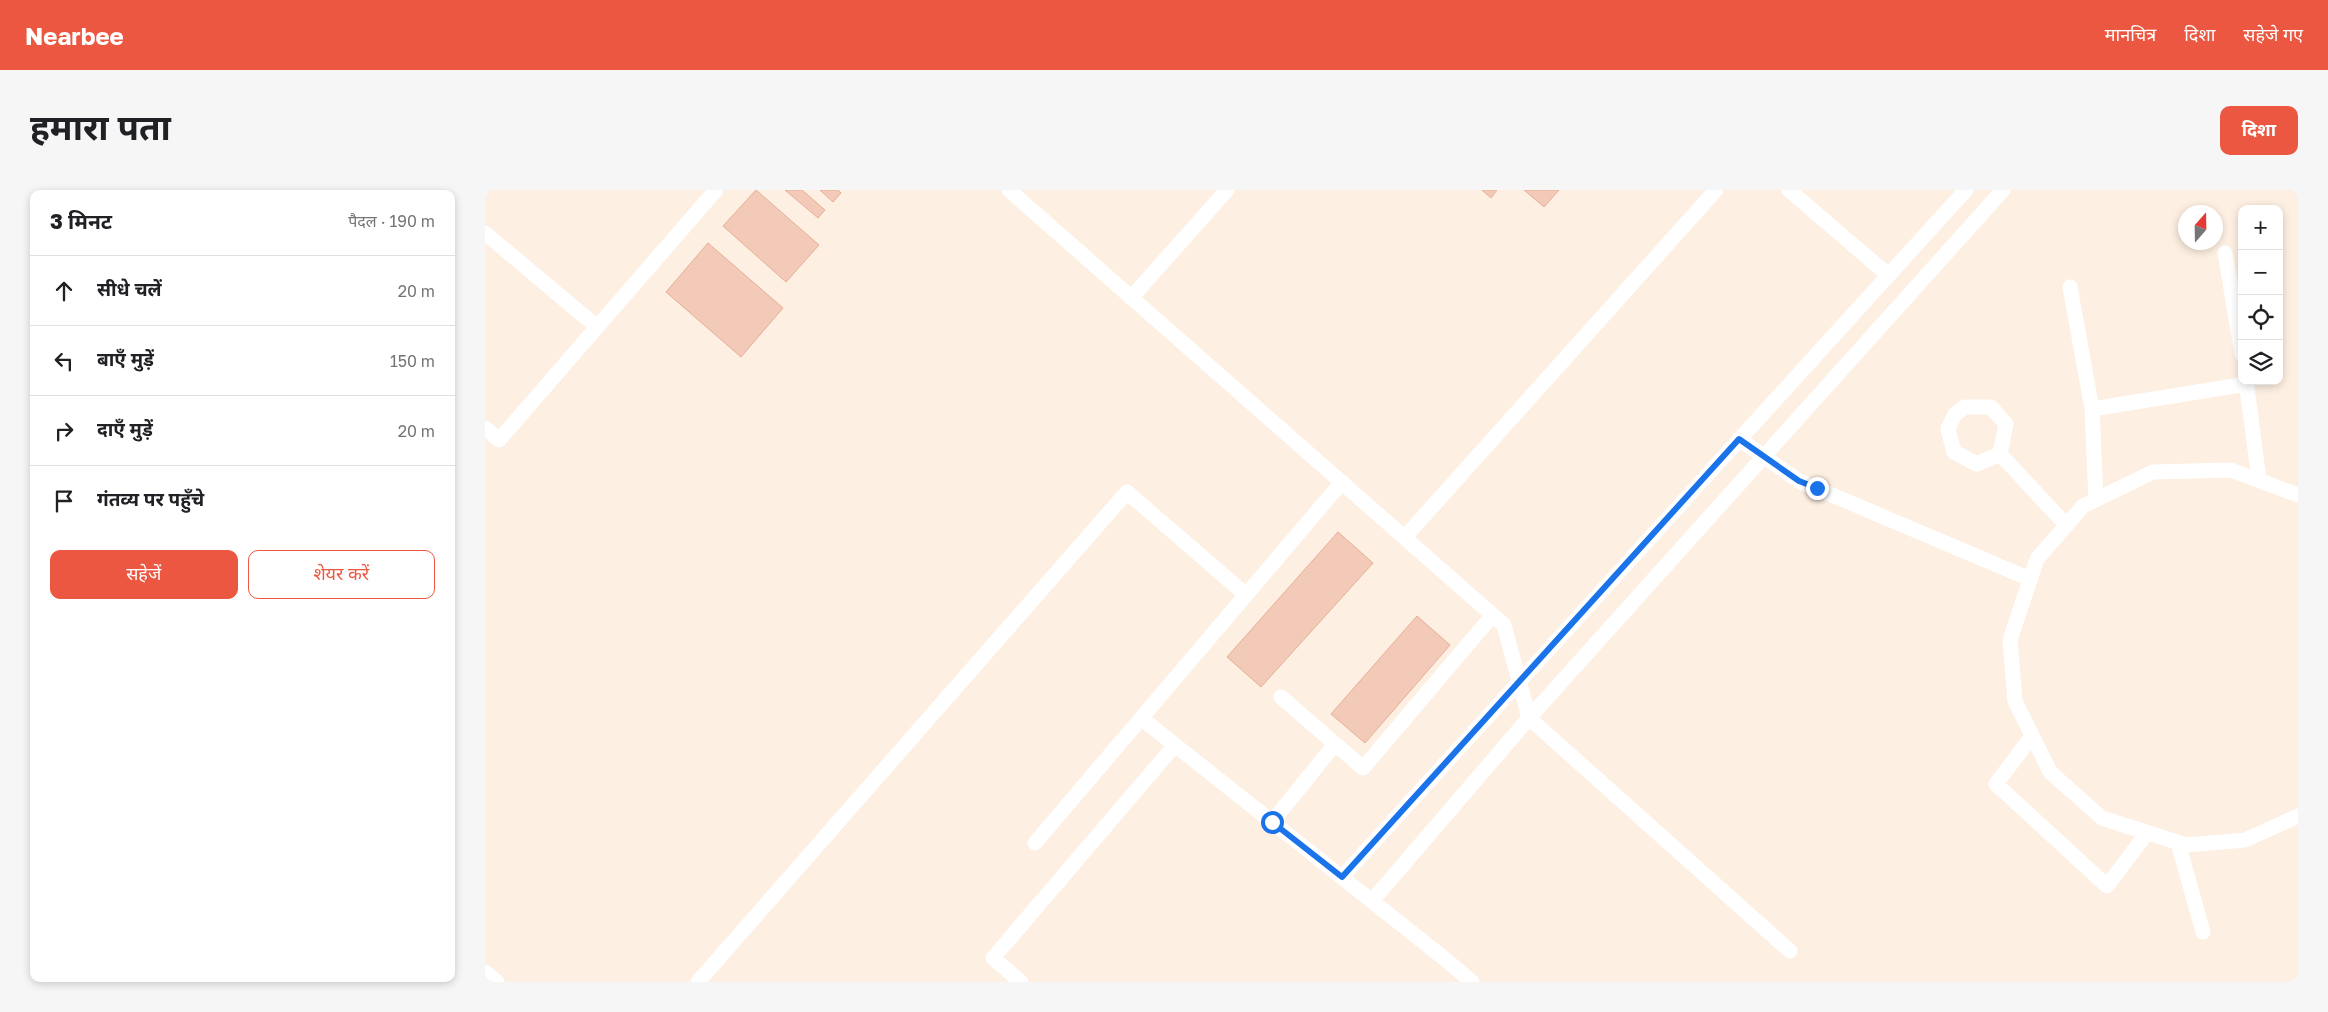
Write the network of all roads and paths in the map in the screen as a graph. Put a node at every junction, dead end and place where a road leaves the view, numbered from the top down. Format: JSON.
{"nodes":[{"id":1,"x":716,"y":190,"type":"edge"},
{"id":2,"x":1009,"y":190,"type":"edge"},
{"id":3,"x":1227,"y":190,"type":"edge"},
{"id":4,"x":1716,"y":190,"type":"edge"},
{"id":5,"x":1789,"y":190,"type":"edge"},
{"id":6,"x":1966,"y":190,"type":"edge"},
{"id":7,"x":2003,"y":190,"type":"edge"},
{"id":8,"x":485,"y":233,"type":"edge"},
{"id":9,"x":2225,"y":253,"type":"dead end"},
{"id":10,"x":1888,"y":276,"type":"junction"},
{"id":11,"x":2071,"y":287,"type":"dead end"},
{"id":12,"x":1131,"y":298,"type":"junction"},
{"id":13,"x":597,"y":327,"type":"junction"},
{"id":14,"x":2240,"y":340,"type":"edge"},
{"id":15,"x":2238,"y":383,"type":"edge"},
{"id":16,"x":2246,"y":385,"type":"edge"},
{"id":17,"x":2092,"y":409,"type":"junction"},
{"id":18,"x":485,"y":428,"type":"edge"},
{"id":19,"x":1739,"y":439,"type":"junction"},
{"id":20,"x":2000,"y":454,"type":"dead end"},
{"id":21,"x":1764,"y":456,"type":"junction"},
{"id":22,"x":2259,"y":480,"type":"junction"},
{"id":23,"x":1342,"y":482,"type":"junction"},
{"id":24,"x":2298,"y":495,"type":"edge"},
{"id":25,"x":2096,"y":500,"type":"junction"},
{"id":26,"x":2066,"y":525,"type":"junction"},
{"id":27,"x":1405,"y":537,"type":"junction"},
{"id":28,"x":2030,"y":579,"type":"junction"},
{"id":29,"x":1246,"y":595,"type":"junction"},
{"id":30,"x":1492,"y":616,"type":"junction"},
{"id":31,"x":1519,"y":681,"type":"junction"},
{"id":32,"x":1281,"y":697,"type":"dead end"},
{"id":33,"x":1141,"y":718,"type":"junction"},
{"id":34,"x":1529,"y":718,"type":"junction"},
{"id":35,"x":2032,"y":736,"type":"junction"},
{"id":36,"x":1335,"y":744,"type":"junction"},
{"id":37,"x":1175,"y":745,"type":"junction"},
{"id":38,"x":2298,"y":816,"type":"edge"},
{"id":39,"x":1272,"y":822,"type":"junction"},
{"id":40,"x":2147,"y":833,"type":"junction"},
{"id":41,"x":2178,"y":842,"type":"junction"},
{"id":42,"x":1035,"y":843,"type":"dead end"},
{"id":43,"x":1342,"y":877,"type":"junction"},
{"id":44,"x":1372,"y":901,"type":"junction"},
{"id":45,"x":2203,"y":932,"type":"dead end"},
{"id":46,"x":1790,"y":951,"type":"dead end"},
{"id":47,"x":485,"y":972,"type":"edge"},
{"id":48,"x":497,"y":982,"type":"edge"},
{"id":49,"x":698,"y":982,"type":"edge"},
{"id":50,"x":1021,"y":982,"type":"edge"},
{"id":51,"x":1472,"y":982,"type":"edge"}],
"edges":[{"from":1,"to":13,"type":"lane"},
{"from":2,"to":12,"type":"lane"},
{"from":3,"to":12,"type":"lane"},
{"from":4,"to":27,"type":"lane"},
{"from":5,"to":10,"type":"lane"},
{"from":6,"to":10,"type":"lane"},
{"from":7,"to":21,"type":"lane"},
{"from":8,"to":13,"type":"lane"},
{"from":9,"to":14,"type":"lane"},
{"from":10,"to":19,"type":"lane"},
{"from":11,"to":17,"type":"lane"},
{"from":12,"to":23,"type":"lane"},
{"from":13,"to":18,"type":"lane"},
{"from":15,"to":17,"type":"lane"},
{"from":16,"to":22,"type":"lane"},
{"from":17,"to":25,"type":"lane"},
{"from":19,"to":21,"type":"lane"},
{"from":19,"to":31,"type":"lane"},
{"from":20,"to":26,"type":"lane"},
{"from":21,"to":28,"type":"lane"},
{"from":21,"to":34,"type":"lane"},
{"from":22,"to":24,"type":"lane"},
{"from":22,"to":25,"type":"lane"},
{"from":23,"to":27,"type":"lane"},
{"from":23,"to":29,"type":"lane"},
{"from":25,"to":26,"type":"lane"},
{"from":26,"to":28,"type":"lane"},
{"from":27,"to":30,"type":"lane"},
{"from":28,"to":35,"type":"lane"},
{"from":29,"to":33,"type":"lane"},
{"from":29,"to":49,"type":"lane"},
{"from":30,"to":31,"type":"lane"},
{"from":30,"to":36,"type":"lane"},
{"from":31,"to":34,"type":"lane"},
{"from":31,"to":43,"type":"lane"},
{"from":32,"to":36,"type":"lane"},
{"from":33,"to":37,"type":"lane"},
{"from":33,"to":42,"type":"lane"},
{"from":34,"to":44,"type":"lane"},
{"from":34,"to":46,"type":"lane"},
{"from":35,"to":40,"type":"lane"},
{"from":35,"to":40,"type":"lane"},
{"from":36,"to":39,"type":"lane"},
{"from":37,"to":39,"type":"lane"},
{"from":37,"to":50,"type":"lane"},
{"from":38,"to":41,"type":"lane"},
{"from":39,"to":43,"type":"lane"},
{"from":40,"to":41,"type":"lane"},
{"from":41,"to":45,"type":"lane"},
{"from":43,"to":44,"type":"lane"},
{"from":44,"to":51,"type":"lane"},
{"from":47,"to":48,"type":"lane"}]}
